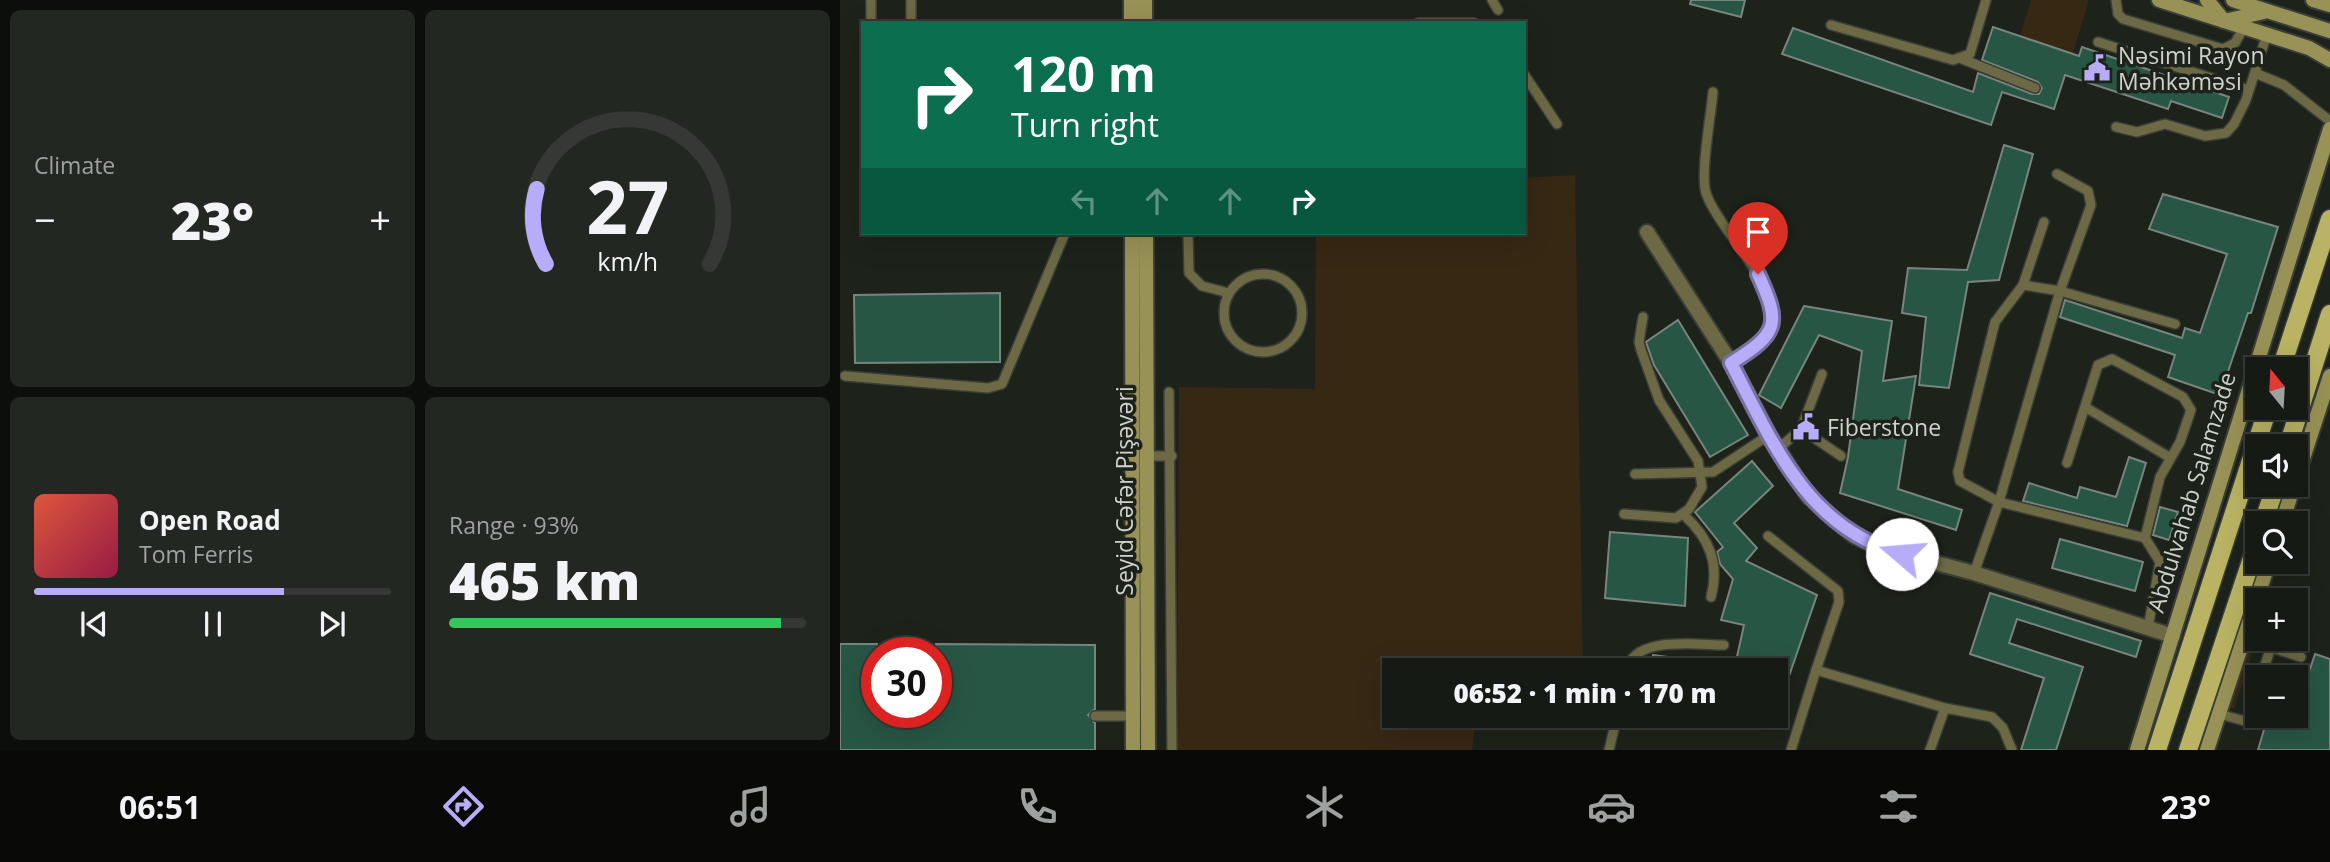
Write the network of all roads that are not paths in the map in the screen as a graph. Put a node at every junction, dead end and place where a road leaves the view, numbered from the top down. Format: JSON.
{"nodes":[{"id":1,"x":871,"y":0,"type":"edge"},
{"id":2,"x":911,"y":0,"type":"edge"},
{"id":3,"x":1131,"y":0,"type":"edge"},
{"id":4,"x":1145,"y":0,"type":"edge"},
{"id":5,"x":1492,"y":0,"type":"edge"},
{"id":6,"x":1986,"y":0,"type":"edge"},
{"id":7,"x":2116,"y":0,"type":"edge"},
{"id":8,"x":2159,"y":0,"type":"edge"},
{"id":9,"x":2207,"y":0,"type":"edge"},
{"id":10,"x":2233,"y":0,"type":"edge"},
{"id":11,"x":2313,"y":0,"type":"edge"},
{"id":12,"x":2330,"y":5,"type":"edge"},
{"id":13,"x":1498,"y":10,"type":"dead end"},
{"id":14,"x":2267,"y":11,"type":"junction"},
{"id":15,"x":871,"y":21,"type":"edge"},
{"id":16,"x":911,"y":21,"type":"edge"},
{"id":17,"x":1131,"y":21,"type":"edge"},
{"id":18,"x":1145,"y":21,"type":"edge"},
{"id":19,"x":2224,"y":21,"type":"junction"},
{"id":20,"x":1831,"y":25,"type":"dead end"},
{"id":21,"x":2244,"y":27,"type":"junction"},
{"id":22,"x":2330,"y":31,"type":"edge"},
{"id":23,"x":2267,"y":34,"type":"junction"},
{"id":24,"x":2098,"y":42,"type":"dead end"},
{"id":25,"x":1962,"y":59,"type":"junction"},
{"id":26,"x":2330,"y":60,"type":"edge"},
{"id":27,"x":2255,"y":73,"type":"junction"},
{"id":28,"x":1526,"y":77,"type":"edge"},
{"id":29,"x":2035,"y":88,"type":"dead end"},
{"id":30,"x":2249,"y":90,"type":"junction"},
{"id":31,"x":1713,"y":92,"type":"dead end"},
{"id":32,"x":2330,"y":121,"type":"edge"},
{"id":33,"x":1557,"y":124,"type":"dead end"},
{"id":34,"x":2116,"y":127,"type":"dead end"},
{"id":35,"x":2330,"y":129,"type":"edge"},
{"id":36,"x":2057,"y":174,"type":"dead end"},
{"id":37,"x":2330,"y":219,"type":"edge"},
{"id":38,"x":2044,"y":222,"type":"dead end"},
{"id":39,"x":1647,"y":232,"type":"dead end"},
{"id":40,"x":1064,"y":235,"type":"edge"},
{"id":41,"x":1132,"y":235,"type":"edge"},
{"id":42,"x":1146,"y":235,"type":"edge"},
{"id":43,"x":1188,"y":235,"type":"edge"},
{"id":44,"x":2023,"y":285,"type":"junction"},
{"id":45,"x":2060,"y":291,"type":"junction"},
{"id":46,"x":1229,"y":293,"type":"junction"},
{"id":47,"x":2330,"y":314,"type":"edge"},
{"id":48,"x":1643,"y":317,"type":"dead end"},
{"id":49,"x":2175,"y":324,"type":"dead end"},
{"id":50,"x":2285,"y":357,"type":"edge"},
{"id":51,"x":1731,"y":363,"type":"junction"},
{"id":52,"x":1822,"y":374,"type":"dead end"},
{"id":53,"x":845,"y":376,"type":"dead end"},
{"id":54,"x":2330,"y":376,"type":"edge"},
{"id":55,"x":1169,"y":392,"type":"dead end"},
{"id":56,"x":2085,"y":407,"type":"junction"},
{"id":57,"x":2265,"y":420,"type":"edge"},
{"id":58,"x":1801,"y":429,"type":"junction"},
{"id":59,"x":2292,"y":434,"type":"edge"},
{"id":60,"x":1769,"y":435,"type":"junction"},
{"id":61,"x":2308,"y":443,"type":"edge"},
{"id":62,"x":1778,"y":449,"type":"junction"},
{"id":63,"x":1172,"y":456,"type":"junction"},
{"id":64,"x":1841,"y":456,"type":"dead end"},
{"id":65,"x":1147,"y":457,"type":"junction"},
{"id":66,"x":2169,"y":457,"type":"junction"},
{"id":67,"x":2067,"y":463,"type":"dead end"},
{"id":68,"x":1635,"y":474,"type":"dead end"},
{"id":69,"x":1702,"y":474,"type":"junction"},
{"id":70,"x":1999,"y":502,"type":"junction"},
{"id":71,"x":1624,"y":514,"type":"dead end"},
{"id":72,"x":1684,"y":515,"type":"junction"},
{"id":73,"x":1768,"y":536,"type":"dead end"},
{"id":74,"x":2145,"y":538,"type":"junction"},
{"id":75,"x":2225,"y":540,"type":"junction"},
{"id":76,"x":1974,"y":573,"type":"junction"},
{"id":77,"x":2193,"y":574,"type":"junction"},
{"id":78,"x":2246,"y":574,"type":"edge"},
{"id":79,"x":1711,"y":597,"type":"dead end"},
{"id":80,"x":2148,"y":628,"type":"junction"},
{"id":81,"x":2173,"y":636,"type":"junction"},
{"id":82,"x":2245,"y":636,"type":"edge"},
{"id":83,"x":2244,"y":639,"type":"joint"},
{"id":84,"x":1724,"y":645,"type":"dead end"},
{"id":85,"x":2283,"y":651,"type":"edge"},
{"id":86,"x":2301,"y":657,"type":"dead end"},
{"id":87,"x":1632,"y":658,"type":"edge"},
{"id":88,"x":1816,"y":670,"type":"junction"},
{"id":89,"x":2162,"y":670,"type":"junction"},
{"id":90,"x":2226,"y":691,"type":"junction"},
{"id":91,"x":1945,"y":708,"type":"junction"},
{"id":92,"x":2169,"y":713,"type":"junction"},
{"id":93,"x":2219,"y":714,"type":"junction"},
{"id":94,"x":1095,"y":716,"type":"dead end"},
{"id":95,"x":1133,"y":716,"type":"junction"},
{"id":96,"x":2198,"y":718,"type":"junction"},
{"id":97,"x":2245,"y":720,"type":"edge"},
{"id":98,"x":1614,"y":728,"type":"edge"},
{"id":99,"x":1133,"y":750,"type":"edge"},
{"id":100,"x":1148,"y":750,"type":"edge"},
{"id":101,"x":1172,"y":750,"type":"edge"},
{"id":102,"x":1609,"y":750,"type":"edge"},
{"id":103,"x":1791,"y":750,"type":"edge"},
{"id":104,"x":1930,"y":750,"type":"edge"},
{"id":105,"x":2012,"y":750,"type":"edge"},
{"id":106,"x":2137,"y":750,"type":"edge"},
{"id":107,"x":2157,"y":750,"type":"edge"},
{"id":108,"x":2188,"y":750,"type":"edge"},
{"id":109,"x":2207,"y":750,"type":"edge"}],
"edges":[{"from":1,"to":15,"type":"lane"},
{"from":2,"to":16,"type":"lane"},
{"from":3,"to":17,"type":"main road"},
{"from":4,"to":18,"type":"main road"},
{"from":5,"to":13,"type":"lane"},
{"from":6,"to":25,"type":"lane"},
{"from":7,"to":21,"type":"lane"},
{"from":8,"to":19,"type":"main road"},
{"from":9,"to":19,"type":"main road"},
{"from":10,"to":14,"type":"main road"},
{"from":11,"to":12,"type":"main road"},
{"from":14,"to":19,"type":"main road"},
{"from":14,"to":22,"type":"main road"},
{"from":19,"to":21,"type":"main road"},
{"from":20,"to":25,"type":"lane"},
{"from":21,"to":23,"type":"main road"},
{"from":23,"to":26,"type":"main road"},
{"from":23,"to":27,"type":"lane"},
{"from":24,"to":30,"type":"lane"},
{"from":25,"to":29,"type":"lane"},
{"from":27,"to":30,"type":"lane"},
{"from":27,"to":32,"type":"lane"},
{"from":28,"to":33,"type":"lane"},
{"from":30,"to":34,"type":"lane"},
{"from":31,"to":51,"type":"lane"},
{"from":35,"to":77,"type":"main road","name":"Abdulvahab Salamzade"},
{"from":36,"to":45,"type":"lane"},
{"from":37,"to":50,"type":"main road"},
{"from":38,"to":44,"type":"lane"},
{"from":39,"to":51,"type":"street"},
{"from":40,"to":53,"type":"lane"},
{"from":41,"to":95,"type":"main road","name":"Seyid Cəfər Pişəvəri"},
{"from":42,"to":65,"type":"main road","name":"Seyid Cəfər Pişəvəri"},
{"from":43,"to":46,"type":"lane"},
{"from":44,"to":45,"type":"lane"},
{"from":44,"to":70,"type":"lane"},
{"from":45,"to":49,"type":"lane"},
{"from":45,"to":70,"type":"lane"},
{"from":46,"to":46,"type":"lane"},
{"from":47,"to":59,"type":"main road"},
{"from":48,"to":69,"type":"lane"},
{"from":51,"to":60,"type":"street"},
{"from":52,"to":58,"type":"lane"},
{"from":54,"to":61,"type":"main road"},
{"from":55,"to":63,"type":"lane"},
{"from":56,"to":66,"type":"lane"},
{"from":56,"to":66,"type":"lane"},
{"from":56,"to":67,"type":"lane"},
{"from":57,"to":75,"type":"main road","name":"Abdulvahab Salamzade"},
{"from":58,"to":62,"type":"lane"},
{"from":58,"to":64,"type":"lane"},
{"from":60,"to":62,"type":"street"},
{"from":60,"to":69,"type":"lane"},
{"from":62,"to":76,"type":"street"},
{"from":63,"to":65,"type":"lane"},
{"from":63,"to":101,"type":"lane"},
{"from":65,"to":100,"type":"main road","name":"Seyid Cəfər Pişəvəri"},
{"from":66,"to":74,"type":"lane"},
{"from":68,"to":69,"type":"lane"},
{"from":69,"to":72,"type":"lane"},
{"from":70,"to":74,"type":"lane"},
{"from":70,"to":76,"type":"lane"},
{"from":71,"to":72,"type":"lane"},
{"from":72,"to":79,"type":"lane"},
{"from":73,"to":88,"type":"lane"},
{"from":74,"to":80,"type":"lane"},
{"from":75,"to":77,"type":"main road"},
{"from":75,"to":92,"type":"main road","name":"Abdulvahab Salamzade"},
{"from":76,"to":80,"type":"street"},
{"from":77,"to":81,"type":"main road","name":"Abdulvahab Salamzade"},
{"from":78,"to":96,"type":"main road"},
{"from":80,"to":81,"type":"street"},
{"from":81,"to":89,"type":"main road","name":"Abdulvahab Salamzade"},
{"from":82,"to":83,"type":"main road"},
{"from":83,"to":90,"type":"main road"},
{"from":84,"to":87,"type":"lane"},
{"from":85,"to":86,"type":"lane"},
{"from":88,"to":91,"type":"lane"},
{"from":88,"to":103,"type":"lane"},
{"from":89,"to":92,"type":"main road"},
{"from":89,"to":106,"type":"main road","name":"Abdulvahab Salamzade"},
{"from":90,"to":93,"type":"main road"},
{"from":90,"to":96,"type":"main road"},
{"from":91,"to":104,"type":"lane"},
{"from":91,"to":105,"type":"lane"},
{"from":92,"to":107,"type":"main road","name":"Abdulvahab Salamzade"},
{"from":93,"to":97,"type":"lane"},
{"from":93,"to":109,"type":"main road"},
{"from":94,"to":95,"type":"lane"},
{"from":95,"to":99,"type":"main road","name":"Seyid Cəfər Pişəvəri"},
{"from":96,"to":108,"type":"main road"},
{"from":98,"to":102,"type":"lane"}]}
